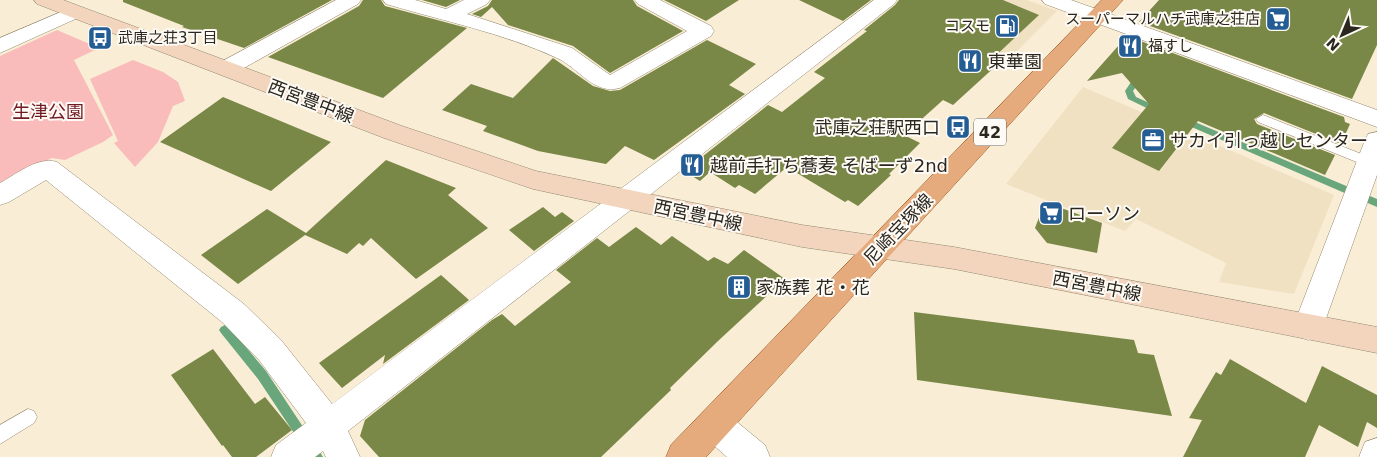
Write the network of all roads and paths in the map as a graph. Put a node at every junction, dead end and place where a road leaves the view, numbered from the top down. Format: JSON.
{"nodes":[{"id":1,"x":44,"y":0,"type":"edge"},
{"id":2,"x":351,"y":0,"type":"edge"},
{"id":3,"x":392,"y":0,"type":"edge"},
{"id":4,"x":480,"y":0,"type":"edge"},
{"id":5,"x":645,"y":0,"type":"edge"},
{"id":6,"x":887,"y":0,"type":"edge"},
{"id":7,"x":1052,"y":0,"type":"edge"},
{"id":8,"x":1106,"y":8,"type":"edge"},
{"id":9,"x":76,"y":12,"type":"junction"},
{"id":10,"x":448,"y":16,"type":"junction"},
{"id":11,"x":0,"y":46,"type":"edge"},
{"id":12,"x":227,"y":68,"type":"junction"},
{"id":13,"x":1263,"y":118,"type":"dead end"},
{"id":14,"x":1377,"y":119,"type":"edge"},
{"id":15,"x":1373,"y":151,"type":"edge"},
{"id":16,"x":0,"y":195,"type":"edge"},
{"id":17,"x":624,"y":200,"type":"junction"},
{"id":18,"x":879,"y":247,"type":"junction"},
{"id":19,"x":1308,"y":327,"type":"junction"},
{"id":20,"x":1377,"y":340,"type":"edge"},
{"id":21,"x":28,"y":417,"type":"dead end"},
{"id":22,"x":714,"y":424,"type":"junction"},
{"id":23,"x":0,"y":434,"type":"edge"},
{"id":24,"x":308,"y":442,"type":"edge"},
{"id":25,"x":342,"y":457,"type":"edge"},
{"id":26,"x":683,"y":457,"type":"edge"},
{"id":27,"x":753,"y":457,"type":"edge"}],
"edges":[{"from":1,"to":9,"type":"main road","name":"西宮豊中線"},
{"from":2,"to":12,"type":"street"},
{"from":3,"to":10,"type":"street"},
{"from":4,"to":10,"type":"street"},
{"from":5,"to":10,"type":"street"},
{"from":6,"to":17,"type":"street"},
{"from":7,"to":8,"type":"street"},
{"from":8,"to":14,"type":"street"},
{"from":8,"to":18,"type":"main road","name":"尼崎宝塚線","number":"42"},
{"from":9,"to":11,"type":"street"},
{"from":9,"to":12,"type":"main road","name":"西宮豊中線"},
{"from":12,"to":17,"type":"main road","name":"西宮豊中線"},
{"from":13,"to":15,"type":"lane"},
{"from":15,"to":19,"type":"street"},
{"from":16,"to":24,"type":"street"},
{"from":17,"to":18,"type":"main road","name":"西宮豊中線"},
{"from":17,"to":24,"type":"street"},
{"from":18,"to":19,"type":"main road","name":"西宮豊中線"},
{"from":18,"to":22,"type":"main road","name":"尼崎宝塚線","number":"42"},
{"from":19,"to":20,"type":"main road","name":"西宮豊中線"},
{"from":21,"to":23,"type":"lane"},
{"from":22,"to":26,"type":"main road","name":"尼崎宝塚線","number":"42"},
{"from":22,"to":27,"type":"street"},
{"from":24,"to":25,"type":"street"}]}
